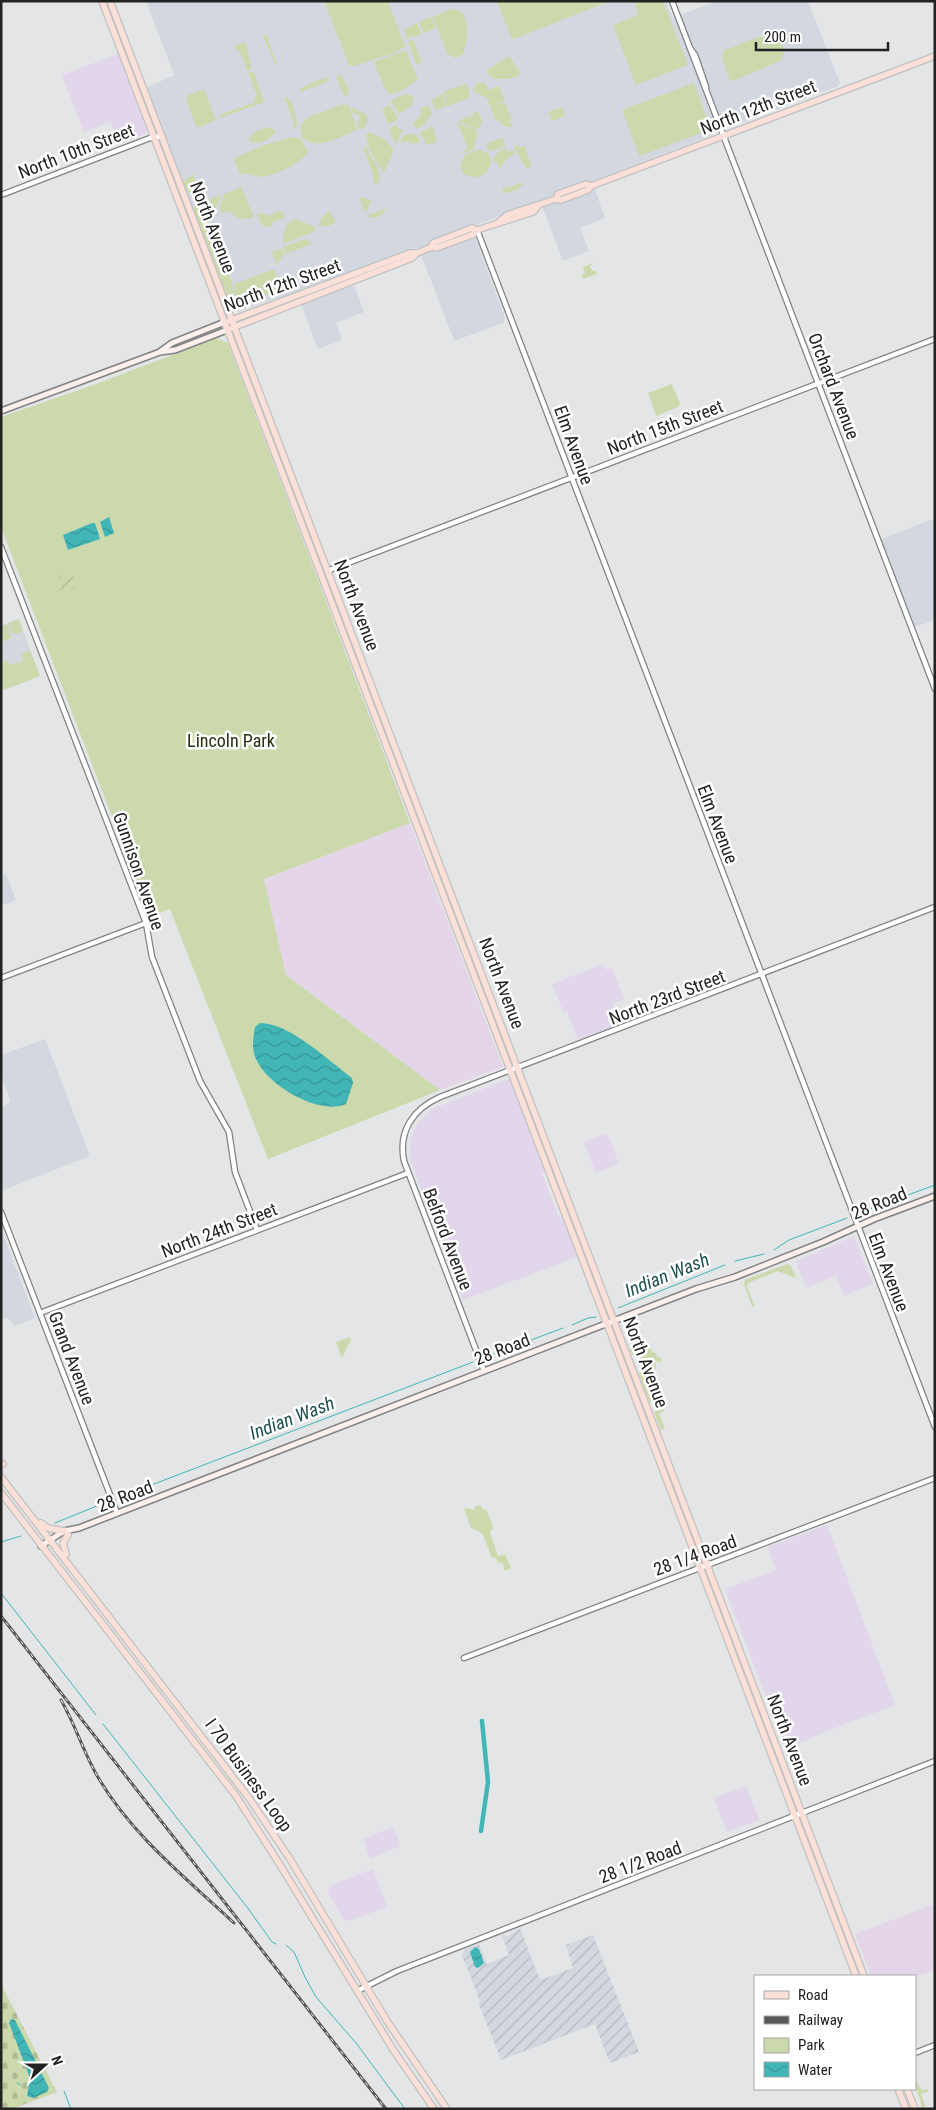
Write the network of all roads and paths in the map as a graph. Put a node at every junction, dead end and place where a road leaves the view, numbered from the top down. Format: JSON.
{"nodes":[{"id":1,"x":102,"y":1,"type":"edge"},
{"id":2,"x":110,"y":1,"type":"edge"},
{"id":3,"x":672,"y":1,"type":"edge"},
{"id":4,"x":935,"y":56,"type":"edge"},
{"id":5,"x":162,"y":136,"type":"junction"},
{"id":6,"x":723,"y":136,"type":"junction"},
{"id":7,"x":154,"y":137,"type":"junction"},
{"id":8,"x":166,"y":168,"type":"junction"},
{"id":9,"x":1,"y":195,"type":"edge"},
{"id":10,"x":186,"y":200,"type":"junction"},
{"id":11,"x":188,"y":227,"type":"junction"},
{"id":12,"x":477,"y":230,"type":"junction"},
{"id":13,"x":205,"y":249,"type":"junction"},
{"id":14,"x":417,"y":253,"type":"junction"},
{"id":15,"x":232,"y":319,"type":"junction"},
{"id":16,"x":225,"y":322,"type":"junction"},
{"id":17,"x":235,"y":327,"type":"junction"},
{"id":18,"x":228,"y":330,"type":"junction"},
{"id":19,"x":935,"y":338,"type":"edge"},
{"id":20,"x":160,"y":352,"type":"junction"},
{"id":21,"x":819,"y":383,"type":"junction"},
{"id":22,"x":1,"y":411,"type":"edge"},
{"id":23,"x":274,"y":450,"type":"junction"},
{"id":24,"x":571,"y":477,"type":"junction"},
{"id":25,"x":295,"y":483,"type":"junction"},
{"id":26,"x":1,"y":547,"type":"edge"},
{"id":27,"x":328,"y":571,"type":"junction"},
{"id":28,"x":321,"y":574,"type":"junction"},
{"id":29,"x":935,"y":689,"type":"edge"},
{"id":30,"x":375,"y":693,"type":"junction"},
{"id":31,"x":368,"y":696,"type":"junction"},
{"id":32,"x":408,"y":804,"type":"junction"},
{"id":33,"x":425,"y":824,"type":"junction"},
{"id":34,"x":420,"y":834,"type":"junction"},
{"id":35,"x":441,"y":866,"type":"junction"},
{"id":36,"x":451,"y":893,"type":"junction"},
{"id":37,"x":444,"y":896,"type":"junction"},
{"id":38,"x":935,"y":907,"type":"edge"},
{"id":39,"x":454,"y":922,"type":"junction"},
{"id":40,"x":146,"y":923,"type":"junction"},
{"id":41,"x":471,"y":944,"type":"junction"},
{"id":42,"x":463,"y":946,"type":"junction"},
{"id":43,"x":761,"y":975,"type":"junction"},
{"id":44,"x":483,"y":976,"type":"junction"},
{"id":45,"x":1,"y":978,"type":"edge"},
{"id":46,"x":518,"y":1068,"type":"junction"},
{"id":47,"x":511,"y":1070,"type":"junction"},
{"id":48,"x":413,"y":1116,"type":"joint"},
{"id":49,"x":408,"y":1173,"type":"junction"},
{"id":50,"x":935,"y":1196,"type":"edge"},
{"id":51,"x":1,"y":1212,"type":"edge"},
{"id":52,"x":568,"y":1222,"type":"junction"},
{"id":53,"x":857,"y":1226,"type":"junction"},
{"id":54,"x":257,"y":1230,"type":"junction"},
{"id":55,"x":589,"y":1253,"type":"junction"},
{"id":56,"x":582,"y":1258,"type":"junction"},
{"id":57,"x":602,"y":1289,"type":"junction"},
{"id":58,"x":40,"y":1314,"type":"junction"},
{"id":59,"x":614,"y":1320,"type":"junction"},
{"id":60,"x":607,"y":1323,"type":"junction"},
{"id":61,"x":484,"y":1371,"type":"junction"},
{"id":62,"x":627,"y":1374,"type":"junction"},
{"id":63,"x":648,"y":1408,"type":"junction"},
{"id":64,"x":642,"y":1415,"type":"junction"},
{"id":65,"x":935,"y":1427,"type":"edge"},
{"id":66,"x":662,"y":1447,"type":"junction"},
{"id":67,"x":673,"y":1475,"type":"junction"},
{"id":68,"x":1,"y":1477,"type":"edge"},
{"id":69,"x":935,"y":1478,"type":"edge"},
{"id":70,"x":666,"y":1479,"type":"junction"},
{"id":71,"x":1,"y":1493,"type":"edge"},
{"id":72,"x":25,"y":1507,"type":"junction"},
{"id":73,"x":117,"y":1513,"type":"junction"},
{"id":74,"x":66,"y":1533,"type":"junction"},
{"id":75,"x":51,"y":1539,"type":"junction"},
{"id":76,"x":41,"y":1546,"type":"junction"},
{"id":77,"x":71,"y":1565,"type":"junction"},
{"id":78,"x":708,"y":1565,"type":"junction"},
{"id":79,"x":700,"y":1568,"type":"junction"},
{"id":80,"x":711,"y":1597,"type":"junction"},
{"id":81,"x":723,"y":1628,"type":"junction"},
{"id":82,"x":732,"y":1629,"type":"junction"},
{"id":83,"x":464,"y":1658,"type":"dead end"},
{"id":84,"x":744,"y":1661,"type":"junction"},
{"id":85,"x":148,"y":1665,"type":"junction"},
{"id":86,"x":141,"y":1674,"type":"junction"},
{"id":87,"x":746,"y":1687,"type":"junction"},
{"id":88,"x":755,"y":1689,"type":"junction"},
{"id":89,"x":756,"y":1715,"type":"junction"},
{"id":90,"x":778,"y":1749,"type":"junction"},
{"id":91,"x":770,"y":1751,"type":"junction"},
{"id":92,"x":935,"y":1761,"type":"edge"},
{"id":93,"x":790,"y":1780,"type":"junction"},
{"id":94,"x":249,"y":1798,"type":"junction"},
{"id":95,"x":240,"y":1802,"type":"junction"},
{"id":96,"x":802,"y":1812,"type":"junction"},
{"id":97,"x":795,"y":1815,"type":"junction"},
{"id":98,"x":806,"y":1845,"type":"junction"},
{"id":99,"x":820,"y":1881,"type":"junction"},
{"id":100,"x":828,"y":1882,"type":"junction"},
{"id":101,"x":839,"y":1909,"type":"junction"},
{"id":102,"x":839,"y":1933,"type":"junction"},
{"id":103,"x":849,"y":1936,"type":"junction"},
{"id":104,"x":856,"y":1975,"type":"edge"},
{"id":105,"x":864,"y":1975,"type":"edge"},
{"id":106,"x":366,"y":1986,"type":"junction"},
{"id":107,"x":357,"y":1991,"type":"junction"},
{"id":108,"x":935,"y":2045,"type":"edge"},
{"id":109,"x":916,"y":2053,"type":"edge"},
{"id":110,"x":898,"y":2090,"type":"edge"},
{"id":111,"x":907,"y":2090,"type":"edge"},
{"id":112,"x":434,"y":2109,"type":"edge"},
{"id":113,"x":447,"y":2109,"type":"edge"},
{"id":114,"x":906,"y":2109,"type":"edge"},
{"id":115,"x":914,"y":2109,"type":"edge"}],
"edges":[{"from":1,"to":7,"type":"main road","name":"North Avenue"},
{"from":2,"to":5,"type":"main road","name":"North Avenue"},
{"from":3,"to":6,"type":"street","name":"Orchard Avenue"},
{"from":4,"to":6,"type":"main road","name":"North 12th Street"},
{"from":5,"to":7,"type":"street","name":"North 10th Street"},
{"from":5,"to":10,"type":"main road","name":"North Avenue"},
{"from":6,"to":12,"type":"main road","name":"North 12th Street"},
{"from":6,"to":21,"type":"street","name":"Orchard Avenue"},
{"from":7,"to":8,"type":"main road","name":"North Avenue"},
{"from":7,"to":9,"type":"street","name":"North 10th Street"},
{"from":8,"to":10,"type":"main road"},
{"from":8,"to":11,"type":"main road","name":"North Avenue"},
{"from":10,"to":13,"type":"main road","name":"North Avenue"},
{"from":11,"to":13,"type":"main road"},
{"from":11,"to":16,"type":"main road","name":"North Avenue"},
{"from":12,"to":14,"type":"main road","name":"North 12th Street"},
{"from":12,"to":24,"type":"street","name":"Elm Avenue"},
{"from":13,"to":15,"type":"main road","name":"North Avenue"},
{"from":14,"to":15,"type":"main road","name":"North 12th Street"},
{"from":14,"to":17,"type":"main road","name":"North 12th Street"},
{"from":15,"to":16,"type":"main road","name":"North 12th Street"},
{"from":15,"to":17,"type":"main road","name":"North Avenue"},
{"from":16,"to":18,"type":"main road","name":"North Avenue"},
{"from":16,"to":20,"type":"main road","name":"North 12th Street"},
{"from":17,"to":18,"type":"main road","name":"North 12th Street"},
{"from":17,"to":25,"type":"main road","name":"North Avenue"},
{"from":18,"to":20,"type":"main road","name":"North 12th Street"},
{"from":18,"to":23,"type":"main road","name":"North Avenue"},
{"from":19,"to":21,"type":"street","name":"North 15th Street"},
{"from":20,"to":22,"type":"main road","name":"North 12th Street"},
{"from":21,"to":24,"type":"street","name":"North 15th Street"},
{"from":21,"to":29,"type":"street","name":"Orchard Avenue"},
{"from":23,"to":25,"type":"main road"},
{"from":23,"to":28,"type":"main road","name":"North Avenue"},
{"from":24,"to":27,"type":"street","name":"North 15th Street"},
{"from":24,"to":43,"type":"street","name":"Elm Avenue"},
{"from":25,"to":27,"type":"main road","name":"North Avenue"},
{"from":26,"to":40,"type":"street","name":"Gunnison Avenue"},
{"from":27,"to":28,"type":"street","name":"North 15th Street"},
{"from":27,"to":30,"type":"main road","name":"North Avenue"},
{"from":28,"to":31,"type":"main road","name":"North Avenue"},
{"from":30,"to":31,"type":"main road"},
{"from":30,"to":33,"type":"main road","name":"North Avenue"},
{"from":31,"to":32,"type":"main road","name":"North Avenue"},
{"from":32,"to":33,"type":"main road"},
{"from":32,"to":34,"type":"main road","name":"North Avenue"},
{"from":33,"to":35,"type":"main road","name":"North Avenue"},
{"from":34,"to":35,"type":"main road"},
{"from":34,"to":37,"type":"main road","name":"North Avenue"},
{"from":35,"to":36,"type":"main road","name":"North Avenue"},
{"from":36,"to":37,"type":"main road"},
{"from":36,"to":41,"type":"main road","name":"North Avenue"},
{"from":37,"to":39,"type":"main road","name":"North Avenue"},
{"from":38,"to":43,"type":"street","name":"North 23rd Street"},
{"from":39,"to":41,"type":"main road"},
{"from":39,"to":42,"type":"main road","name":"North Avenue"},
{"from":40,"to":45,"type":"street"},
{"from":40,"to":54,"type":"street","name":"Gunnison Avenue"},
{"from":41,"to":44,"type":"main road","name":"North Avenue"},
{"from":42,"to":44,"type":"main road"},
{"from":42,"to":47,"type":"main road","name":"North Avenue"},
{"from":43,"to":46,"type":"street","name":"North 23rd Street"},
{"from":43,"to":53,"type":"street","name":"Elm Avenue"},
{"from":44,"to":46,"type":"main road","name":"North Avenue"},
{"from":46,"to":47,"type":"street","name":"North 23rd Street"},
{"from":46,"to":55,"type":"main road","name":"North Avenue"},
{"from":47,"to":48,"type":"street","name":"North 23rd Street"},
{"from":47,"to":52,"type":"main road","name":"North Avenue"},
{"from":48,"to":49,"type":"street","name":"Belford Avenue"},
{"from":49,"to":54,"type":"street","name":"North 24th Street"},
{"from":49,"to":61,"type":"street","name":"Belford Avenue"},
{"from":50,"to":53,"type":"main road","name":"28 Road"},
{"from":51,"to":58,"type":"street","name":"Grand Avenue"},
{"from":52,"to":55,"type":"main road"},
{"from":52,"to":56,"type":"main road","name":"North Avenue"},
{"from":53,"to":59,"type":"main road","name":"28 Road"},
{"from":53,"to":65,"type":"street","name":"Elm Avenue"},
{"from":54,"to":58,"type":"street","name":"North 24th Street"},
{"from":55,"to":57,"type":"main road","name":"North Avenue"},
{"from":56,"to":57,"type":"main road"},
{"from":56,"to":60,"type":"main road","name":"North Avenue"},
{"from":57,"to":59,"type":"main road","name":"North Avenue"},
{"from":58,"to":73,"type":"street","name":"Grand Avenue"},
{"from":59,"to":60,"type":"main road","name":"28 Road"},
{"from":59,"to":63,"type":"main road","name":"North Avenue"},
{"from":60,"to":61,"type":"main road","name":"28 Road"},
{"from":60,"to":62,"type":"main road","name":"North Avenue"},
{"from":61,"to":73,"type":"main road","name":"28 Road"},
{"from":62,"to":63,"type":"main road"},
{"from":62,"to":64,"type":"main road","name":"North Avenue"},
{"from":63,"to":66,"type":"main road","name":"North Avenue"},
{"from":64,"to":66,"type":"main road"},
{"from":64,"to":70,"type":"main road","name":"North Avenue"},
{"from":66,"to":67,"type":"main road","name":"North Avenue"},
{"from":67,"to":70,"type":"main road"},
{"from":67,"to":78,"type":"main road","name":"North Avenue"},
{"from":68,"to":72,"type":"main road","name":"I 70 Business Loop"},
{"from":69,"to":78,"type":"street","name":"28 1/4 Road"},
{"from":70,"to":79,"type":"main road","name":"North Avenue"},
{"from":71,"to":76,"type":"main road","name":"I 70 Business Loop"},
{"from":72,"to":74,"type":"main road"},
{"from":72,"to":75,"type":"main road","name":"I 70 Business Loop"},
{"from":73,"to":74,"type":"main road","name":"28 Road"},
{"from":74,"to":75,"type":"main road","name":"28 Road"},
{"from":74,"to":77,"type":"main road"},
{"from":75,"to":76,"type":"main road","name":"28 Road"},
{"from":75,"to":77,"type":"main road","name":"I 70 Business Loop"},
{"from":76,"to":86,"type":"main road","name":"I 70 Business Loop"},
{"from":77,"to":85,"type":"main road","name":"I 70 Business Loop"},
{"from":78,"to":79,"type":"street","name":"28 1/4 Road"},
{"from":78,"to":82,"type":"main road","name":"North Avenue"},
{"from":79,"to":80,"type":"main road","name":"North Avenue"},
{"from":79,"to":83,"type":"street","name":"28 1/4 Road"},
{"from":80,"to":81,"type":"main road","name":"North Avenue"},
{"from":80,"to":82,"type":"main road"},
{"from":81,"to":84,"type":"main road"},
{"from":81,"to":87,"type":"main road","name":"North Avenue"},
{"from":82,"to":84,"type":"main road","name":"North Avenue"},
{"from":84,"to":88,"type":"main road","name":"North Avenue"},
{"from":85,"to":86,"type":"main road"},
{"from":85,"to":94,"type":"main road","name":"I 70 Business Loop"},
{"from":86,"to":95,"type":"main road","name":"I 70 Business Loop"},
{"from":87,"to":88,"type":"main road"},
{"from":87,"to":89,"type":"main road","name":"North Avenue"},
{"from":88,"to":90,"type":"main road","name":"North Avenue"},
{"from":89,"to":90,"type":"main road"},
{"from":89,"to":91,"type":"main road","name":"North Avenue"},
{"from":90,"to":93,"type":"main road","name":"North Avenue"},
{"from":91,"to":93,"type":"main road"},
{"from":91,"to":97,"type":"main road","name":"North Avenue"},
{"from":92,"to":96,"type":"street","name":"28 1/2 Road"},
{"from":93,"to":96,"type":"main road","name":"North Avenue"},
{"from":94,"to":95,"type":"main road"},
{"from":94,"to":106,"type":"main road","name":"I 70 Business Loop"},
{"from":95,"to":107,"type":"main road","name":"I 70 Business Loop"},
{"from":96,"to":97,"type":"street","name":"28 1/2 Road"},
{"from":96,"to":100,"type":"main road","name":"North Avenue"},
{"from":97,"to":98,"type":"main road","name":"North Avenue"},
{"from":97,"to":106,"type":"street","name":"28 1/2 Road"},
{"from":98,"to":99,"type":"main road","name":"North Avenue"},
{"from":98,"to":100,"type":"main road"},
{"from":99,"to":101,"type":"main road"},
{"from":99,"to":102,"type":"main road","name":"North Avenue"},
{"from":100,"to":101,"type":"main road","name":"North Avenue"},
{"from":101,"to":103,"type":"main road","name":"North Avenue"},
{"from":102,"to":103,"type":"main road"},
{"from":102,"to":104,"type":"main road","name":"North Avenue"},
{"from":103,"to":105,"type":"main road","name":"North Avenue"},
{"from":106,"to":107,"type":"street","name":"28 1/2 Road"},
{"from":106,"to":113,"type":"main road","name":"I 70 Business Loop"},
{"from":107,"to":112,"type":"main road","name":"I 70 Business Loop"},
{"from":108,"to":109,"type":"street"},
{"from":110,"to":114,"type":"main road"},
{"from":111,"to":115,"type":"main road"}]}
